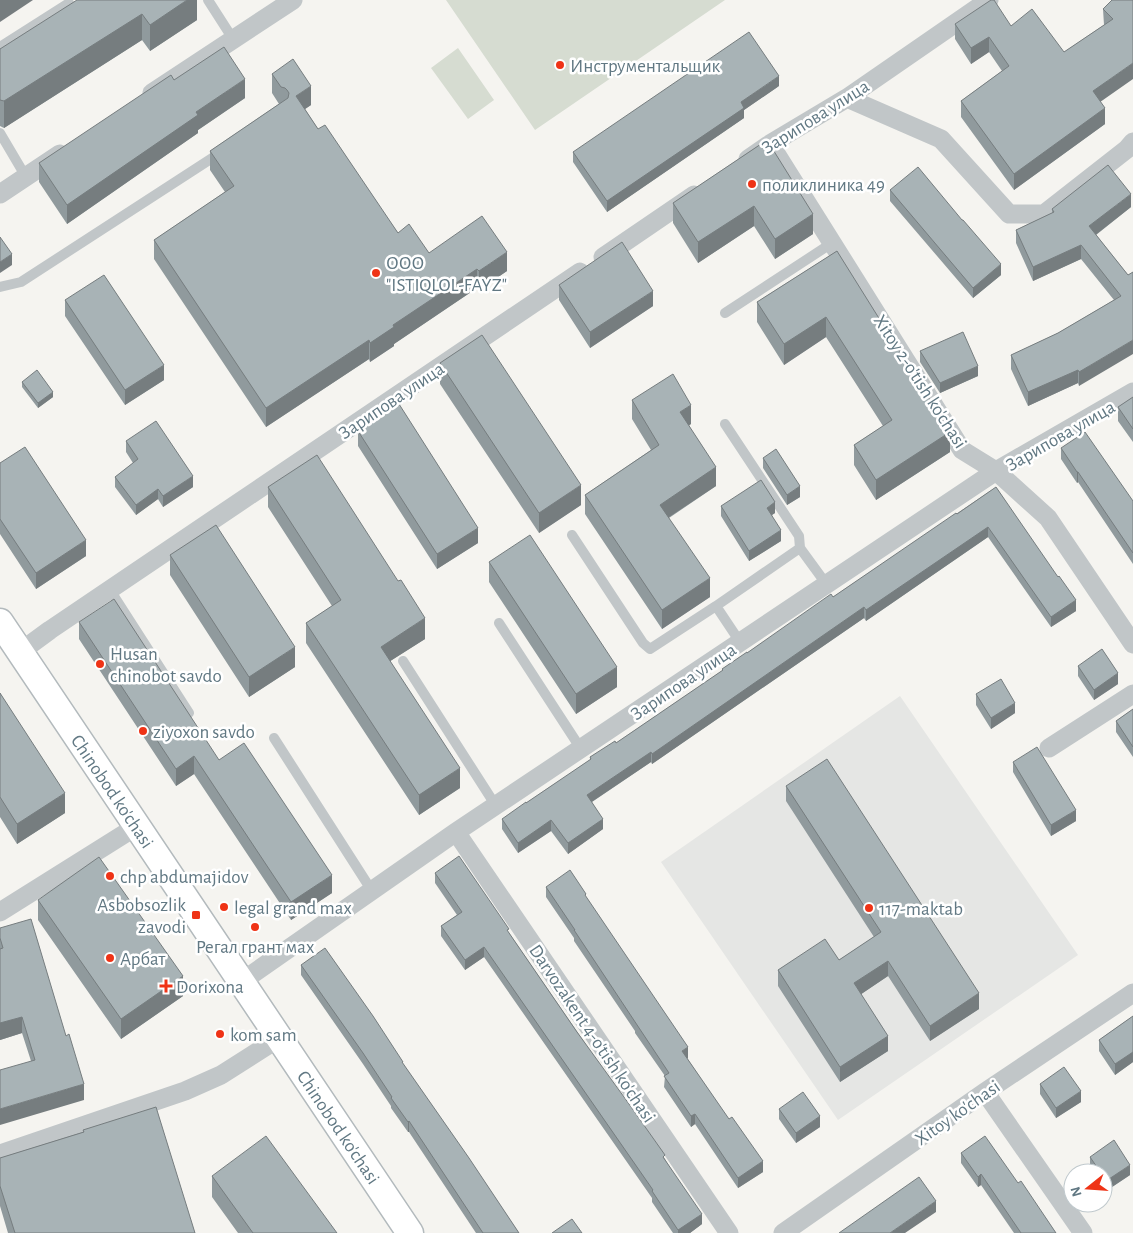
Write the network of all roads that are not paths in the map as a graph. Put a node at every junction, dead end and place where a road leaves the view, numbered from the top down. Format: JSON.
{"nodes":[{"id":1,"x":208,"y":0,"type":"edge"},
{"id":2,"x":293,"y":0,"type":"edge"},
{"id":3,"x":989,"y":0,"type":"edge"},
{"id":4,"x":69,"y":3,"type":"edge"},
{"id":5,"x":233,"y":39,"type":"junction"},
{"id":6,"x":0,"y":47,"type":"edge"},
{"id":7,"x":847,"y":98,"type":"junction"},
{"id":8,"x":134,"y":105,"type":"edge"},
{"id":9,"x":0,"y":134,"type":"edge"},
{"id":10,"x":1133,"y":142,"type":"edge"},
{"id":11,"x":76,"y":144,"type":"edge"},
{"id":12,"x":770,"y":144,"type":"junction"},
{"id":13,"x":225,"y":150,"type":"edge"},
{"id":14,"x":737,"y":166,"type":"edge"},
{"id":15,"x":26,"y":177,"type":"junction"},
{"id":16,"x":712,"y":183,"type":"edge"},
{"id":17,"x":0,"y":194,"type":"edge"},
{"id":18,"x":832,"y":243,"type":"junction"},
{"id":19,"x":0,"y":287,"type":"edge"},
{"id":20,"x":725,"y":313,"type":"dead end"},
{"id":21,"x":1133,"y":392,"type":"edge"},
{"id":22,"x":725,"y":424,"type":"dead end"},
{"id":23,"x":996,"y":472,"type":"junction"},
{"id":24,"x":572,"y":535,"type":"dead end"},
{"id":25,"x":800,"y":548,"type":"junction"},
{"id":26,"x":827,"y":585,"type":"junction"},
{"id":27,"x":110,"y":590,"type":"junction"},
{"id":28,"x":716,"y":606,"type":"junction"},
{"id":29,"x":0,"y":622,"type":"edge"},
{"id":30,"x":499,"y":623,"type":"dead end"},
{"id":31,"x":740,"y":642,"type":"junction"},
{"id":32,"x":1133,"y":644,"type":"edge"},
{"id":33,"x":20,"y":652,"type":"junction"},
{"id":34,"x":403,"y":661,"type":"dead end"},
{"id":35,"x":1133,"y":694,"type":"edge"},
{"id":36,"x":194,"y":721,"type":"edge"},
{"id":37,"x":274,"y":738,"type":"dead end"},
{"id":38,"x":1049,"y":748,"type":"dead end"},
{"id":39,"x":581,"y":750,"type":"junction"},
{"id":40,"x":496,"y":806,"type":"junction"},
{"id":41,"x":137,"y":826,"type":"junction"},
{"id":42,"x":456,"y":832,"type":"junction"},
{"id":43,"x":372,"y":891,"type":"junction"},
{"id":44,"x":0,"y":912,"type":"edge"},
{"id":45,"x":241,"y":982,"type":"junction"},
{"id":46,"x":1133,"y":993,"type":"edge"},
{"id":47,"x":279,"y":1038,"type":"junction"},
{"id":48,"x":985,"y":1092,"type":"junction"},
{"id":49,"x":0,"y":1154,"type":"edge"},
{"id":50,"x":410,"y":1233,"type":"edge"},
{"id":51,"x":729,"y":1233,"type":"edge"},
{"id":52,"x":783,"y":1233,"type":"edge"},
{"id":53,"x":1083,"y":1233,"type":"edge"}],
"edges":[{"from":1,"to":5,"type":"lane"},
{"from":2,"to":5,"type":"street"},
{"from":3,"to":7,"type":"street","name":"Зарипова улица"},
{"from":4,"to":6,"type":"lane"},
{"from":5,"to":8,"type":"street"},
{"from":7,"to":10,"type":"street"},
{"from":7,"to":12,"type":"street","name":"Зарипова улица"},
{"from":9,"to":15,"type":"lane"},
{"from":11,"to":15,"type":"street"},
{"from":12,"to":14,"type":"street","name":"Зарипова улица"},
{"from":12,"to":18,"type":"street","name":"Xitoy 2-o'tish ko'chasi"},
{"from":13,"to":19,"type":"lane"},
{"from":15,"to":17,"type":"street"},
{"from":16,"to":27,"type":"street","name":"Зарипова улица"},
{"from":18,"to":20,"type":"lane"},
{"from":18,"to":23,"type":"street","name":"Xitoy 2-o'tish ko'chasi"},
{"from":21,"to":23,"type":"street","name":"Зарипова улица"},
{"from":22,"to":25,"type":"lane"},
{"from":23,"to":26,"type":"street","name":"Зарипова улица"},
{"from":23,"to":32,"type":"street","name":"Xitoy 2-o'tish ko'chasi"},
{"from":24,"to":28,"type":"lane"},
{"from":25,"to":26,"type":"lane"},
{"from":25,"to":28,"type":"lane"},
{"from":26,"to":31,"type":"street","name":"Зарипова улица"},
{"from":27,"to":33,"type":"street","name":"Зарипова улица"},
{"from":27,"to":36,"type":"lane"},
{"from":28,"to":31,"type":"lane"},
{"from":29,"to":33,"type":"main road","name":"Chinobod ko'chasi"},
{"from":30,"to":39,"type":"lane"},
{"from":31,"to":39,"type":"street","name":"Зарипова улица"},
{"from":33,"to":41,"type":"main road","name":"Chinobod ko'chasi"},
{"from":34,"to":40,"type":"lane"},
{"from":35,"to":38,"type":"street"},
{"from":37,"to":43,"type":"lane"},
{"from":39,"to":40,"type":"street","name":"Зарипова улица"},
{"from":40,"to":42,"type":"street","name":"Зарипова улица"},
{"from":41,"to":44,"type":"street"},
{"from":41,"to":45,"type":"main road","name":"Chinobod ko'chasi"},
{"from":42,"to":43,"type":"street","name":"Зарипова улица"},
{"from":42,"to":51,"type":"street","name":"Darvozakent 4-o'tish ko'chasi"},
{"from":43,"to":45,"type":"street","name":"Зарипова улица"},
{"from":45,"to":47,"type":"main road","name":"Chinobod ko'chasi"},
{"from":46,"to":48,"type":"street","name":"Xitoy ko'chasi"},
{"from":47,"to":49,"type":"street"},
{"from":47,"to":50,"type":"main road","name":"Chinobod ko'chasi"},
{"from":48,"to":52,"type":"street","name":"Xitoy ko'chasi"},
{"from":48,"to":53,"type":"street"}]}
